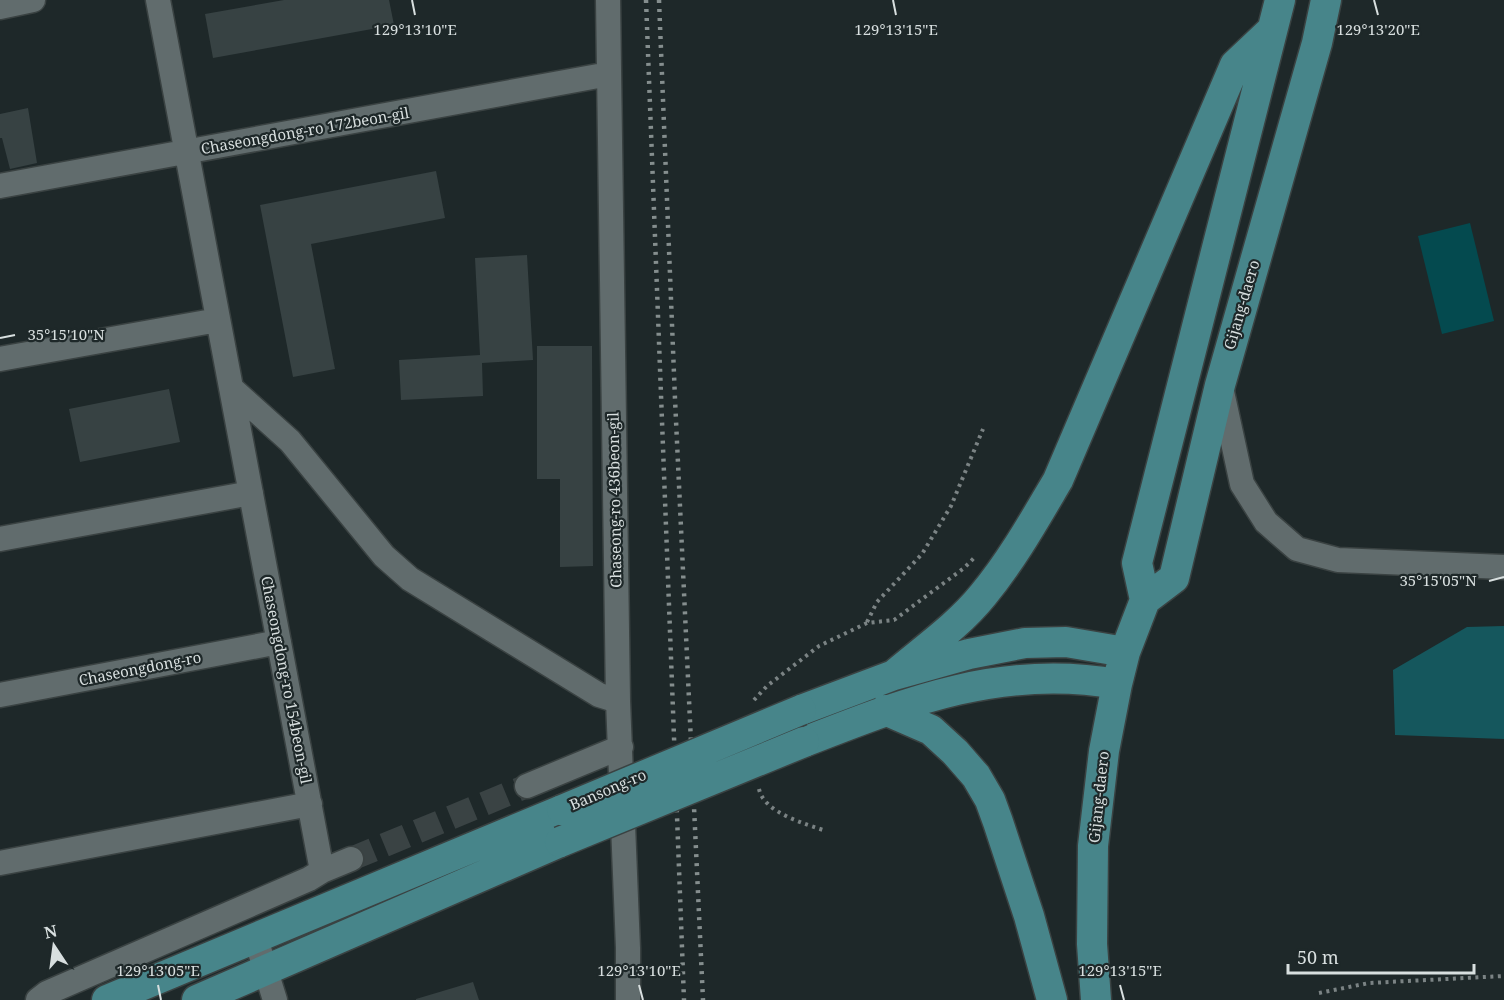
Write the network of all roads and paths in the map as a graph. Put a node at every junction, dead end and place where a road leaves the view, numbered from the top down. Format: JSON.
{"nodes":[{"id":1,"x":33,"y":0,"type":"edge"},
{"id":2,"x":158,"y":0,"type":"edge"},
{"id":3,"x":608,"y":0,"type":"edge"},
{"id":4,"x":1280,"y":0,"type":"edge"},
{"id":5,"x":1326,"y":0,"type":"edge"},
{"id":6,"x":0,"y":7,"type":"edge"},
{"id":7,"x":1272,"y":30,"type":"junction"},
{"id":8,"x":609,"y":74,"type":"junction"},
{"id":9,"x":187,"y":152,"type":"junction"},
{"id":10,"x":0,"y":186,"type":"edge"},
{"id":11,"x":219,"y":320,"type":"junction"},
{"id":12,"x":0,"y":359,"type":"edge"},
{"id":13,"x":1220,"y":385,"type":"junction"},
{"id":14,"x":231,"y":388,"type":"junction"},
{"id":15,"x":983,"y":429,"type":"dead end"},
{"id":16,"x":251,"y":493,"type":"junction"},
{"id":17,"x":0,"y":539,"type":"edge"},
{"id":18,"x":981,"y":551,"type":"dead end"},
{"id":19,"x":1504,"y":567,"type":"edge"},
{"id":20,"x":1145,"y":600,"type":"junction"},
{"id":21,"x":867,"y":623,"type":"junction"},
{"id":22,"x":279,"y":642,"type":"junction"},
{"id":23,"x":1125,"y":652,"type":"junction"},
{"id":24,"x":894,"y":675,"type":"junction"},
{"id":25,"x":1117,"y":684,"type":"junction"},
{"id":26,"x":0,"y":695,"type":"edge"},
{"id":27,"x":618,"y":701,"type":"junction"},
{"id":28,"x":752,"y":702,"type":"dead end"},
{"id":29,"x":885,"y":711,"type":"junction"},
{"id":30,"x":621,"y":747,"type":"junction"},
{"id":31,"x":758,"y":785,"type":"dead end"},
{"id":32,"x":527,"y":786,"type":"tunnel mouth"},
{"id":33,"x":310,"y":804,"type":"junction"},
{"id":34,"x":826,"y":831,"type":"dead end"},
{"id":35,"x":351,"y":859,"type":"tunnel mouth"},
{"id":36,"x":0,"y":863,"type":"edge"},
{"id":37,"x":322,"y":871,"type":"junction"},
{"id":38,"x":256,"y":939,"type":"junction"},
{"id":39,"x":266,"y":972,"type":"junction"},
{"id":40,"x":1504,"y":976,"type":"edge"},
{"id":41,"x":1319,"y":993,"type":"dead end"},
{"id":42,"x":38,"y":1000,"type":"edge"},
{"id":43,"x":107,"y":1000,"type":"edge"},
{"id":44,"x":197,"y":1000,"type":"edge"},
{"id":45,"x":275,"y":1000,"type":"edge"},
{"id":46,"x":628,"y":1000,"type":"edge"},
{"id":47,"x":1052,"y":1000,"type":"edge"},
{"id":48,"x":1096,"y":1000,"type":"edge"}],
"edges":[{"from":1,"to":6,"type":"street"},
{"from":2,"to":9,"type":"street","name":"Chaseongdong-ro 154beon-gil"},
{"from":3,"to":8,"type":"street","name":"Chaseong-ro 436beon-gil"},
{"from":4,"to":7,"type":"main road"},
{"from":5,"to":13,"type":"main road","name":"Gijang-daero"},
{"from":7,"to":20,"type":"main road"},
{"from":7,"to":24,"type":"main road"},
{"from":8,"to":9,"type":"street","name":"Chaseongdong-ro 172beon-gil"},
{"from":8,"to":27,"type":"street","name":"Chaseong-ro 436beon-gil"},
{"from":9,"to":10,"type":"street","name":"Chaseongdong-ro 172beon-gil"},
{"from":9,"to":11,"type":"street","name":"Chaseongdong-ro 154beon-gil"},
{"from":11,"to":12,"type":"street"},
{"from":11,"to":14,"type":"street","name":"Chaseongdong-ro 154beon-gil"},
{"from":13,"to":19,"type":"street"},
{"from":13,"to":20,"type":"main road","name":"Gijang-daero"},
{"from":14,"to":16,"type":"street","name":"Chaseongdong-ro 154beon-gil"},
{"from":14,"to":27,"type":"street"},
{"from":15,"to":21,"type":"path"},
{"from":16,"to":17,"type":"street"},
{"from":16,"to":22,"type":"street","name":"Chaseongdong-ro 154beon-gil"},
{"from":18,"to":21,"type":"path"},
{"from":20,"to":23,"type":"main road","name":"Gijang-daero"},
{"from":21,"to":28,"type":"path"},
{"from":22,"to":26,"type":"street","name":"Chaseongdong-ro"},
{"from":22,"to":33,"type":"street","name":"Chaseongdong-ro 154beon-gil"},
{"from":23,"to":24,"type":"main road","name":"Bansong-ro"},
{"from":23,"to":25,"type":"main road","name":"Gijang-daero"},
{"from":24,"to":38,"type":"main road","name":"Bansong-ro","bridge":true},
{"from":25,"to":29,"type":"main road","name":"Bansong-ro"},
{"from":25,"to":48,"type":"main road","name":"Gijang-daero"},
{"from":27,"to":30,"type":"street","name":"Chaseong-ro 436beon-gil"},
{"from":29,"to":39,"type":"main road","name":"Bansong-ro","bridge":true},
{"from":29,"to":47,"type":"main road"},
{"from":30,"to":32,"type":"street"},
{"from":30,"to":46,"type":"street","name":"Chaseong-ro 436beon-gil"},
{"from":31,"to":34,"type":"path"},
{"from":33,"to":36,"type":"street","name":"Chaseongdong-ro 154beon-gil"},
{"from":33,"to":37,"type":"street"},
{"from":35,"to":37,"type":"street"},
{"from":37,"to":42,"type":"street"},
{"from":38,"to":39,"type":"street"},
{"from":38,"to":43,"type":"main road","name":"Bansong-ro"},
{"from":39,"to":44,"type":"main road","name":"Bansong-ro"},
{"from":39,"to":45,"type":"street"},
{"from":40,"to":41,"type":"path"}]}
